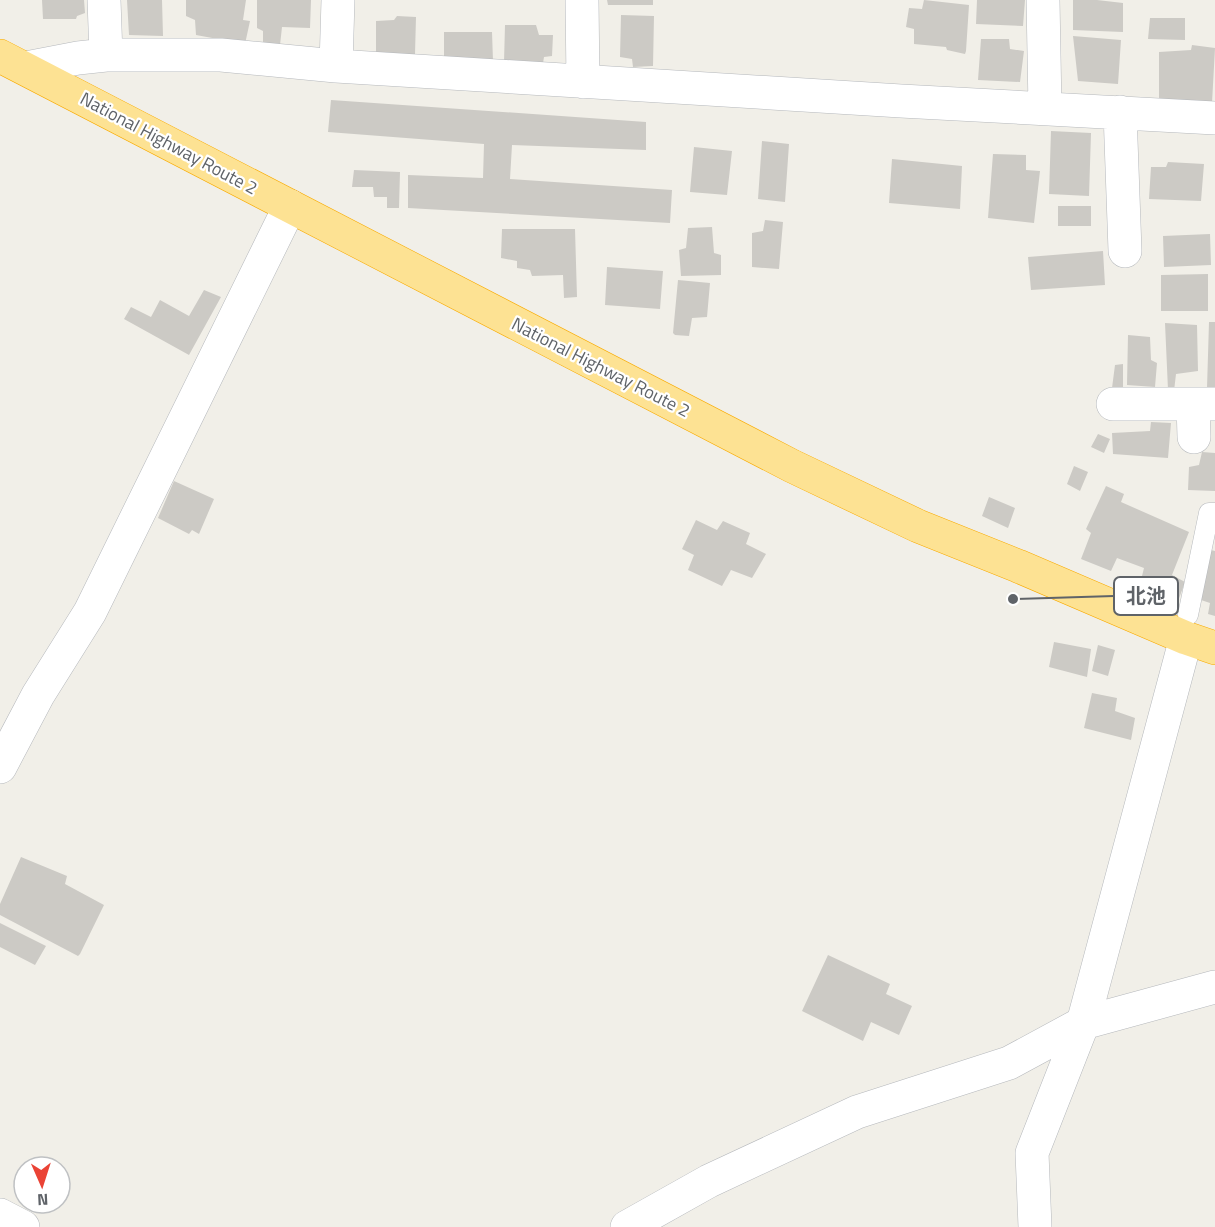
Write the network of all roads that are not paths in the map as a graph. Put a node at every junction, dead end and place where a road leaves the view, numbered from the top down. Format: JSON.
{"nodes":[{"id":1,"x":104,"y":0,"type":"edge"},
{"id":2,"x":338,"y":0,"type":"edge"},
{"id":3,"x":582,"y":0,"type":"edge"},
{"id":4,"x":1043,"y":0,"type":"edge"},
{"id":5,"x":106,"y":55,"type":"junction"},
{"id":6,"x":13,"y":62,"type":"edge"},
{"id":7,"x":336,"y":66,"type":"junction"},
{"id":8,"x":583,"y":82,"type":"junction"},
{"id":9,"x":1045,"y":108,"type":"junction"},
{"id":10,"x":1120,"y":112,"type":"junction"},
{"id":11,"x":1215,"y":118,"type":"edge"},
{"id":12,"x":290,"y":206,"type":"junction"},
{"id":13,"x":1125,"y":251,"type":"dead end"},
{"id":14,"x":1113,"y":404,"type":"dead end"},
{"id":15,"x":1204,"y":404,"type":"edge"},
{"id":16,"x":1194,"y":437,"type":"dead end"},
{"id":17,"x":1215,"y":513,"type":"edge"},
{"id":18,"x":1196,"y":634,"type":"edge"},
{"id":19,"x":0,"y":767,"type":"edge"},
{"id":20,"x":1215,"y":987,"type":"edge"},
{"id":21,"x":1083,"y":1023,"type":"junction"},
{"id":22,"x":0,"y":1215,"type":"edge"},
{"id":23,"x":23,"y":1227,"type":"edge"},
{"id":24,"x":627,"y":1227,"type":"edge"},
{"id":25,"x":1035,"y":1227,"type":"edge"}],
"edges":[{"from":1,"to":5,"type":"street"},
{"from":2,"to":7,"type":"street"},
{"from":3,"to":8,"type":"street"},
{"from":4,"to":9,"type":"street"},
{"from":5,"to":6,"type":"street"},
{"from":5,"to":7,"type":"street"},
{"from":6,"to":12,"type":"highway","name":"National Highway Route 2"},
{"from":7,"to":8,"type":"street"},
{"from":8,"to":9,"type":"street"},
{"from":9,"to":10,"type":"street"},
{"from":10,"to":11,"type":"street"},
{"from":10,"to":13,"type":"street"},
{"from":12,"to":18,"type":"highway","name":"National Highway Route 2"},
{"from":12,"to":19,"type":"street"},
{"from":14,"to":15,"type":"street"},
{"from":15,"to":16,"type":"street"},
{"from":17,"to":18,"type":"lane"},
{"from":18,"to":21,"type":"street"},
{"from":20,"to":21,"type":"street"},
{"from":21,"to":24,"type":"street"},
{"from":21,"to":25,"type":"street"},
{"from":22,"to":23,"type":"street"}]}
